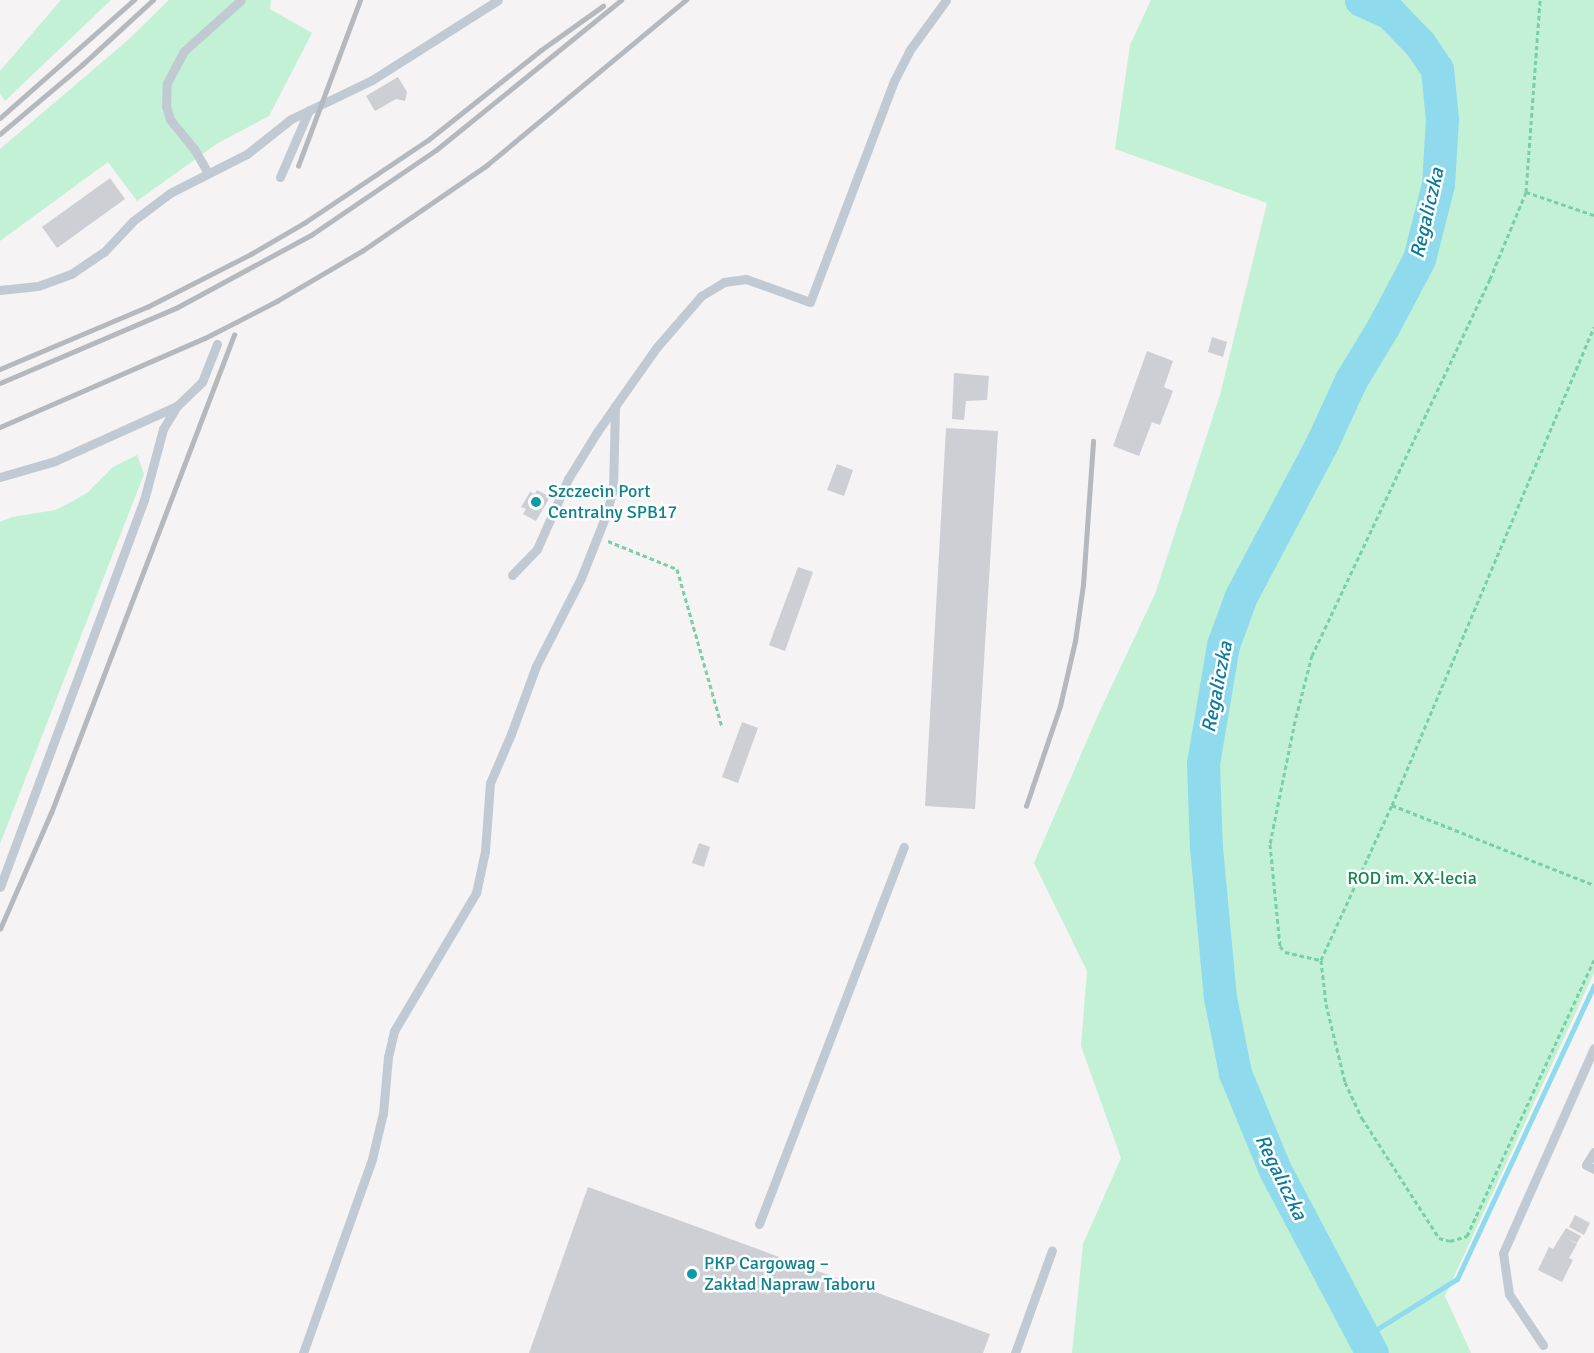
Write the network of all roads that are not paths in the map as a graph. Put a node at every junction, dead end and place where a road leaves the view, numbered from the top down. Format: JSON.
{"nodes":[{"id":1,"x":241,"y":0,"type":"edge"},
{"id":2,"x":498,"y":0,"type":"edge"},
{"id":3,"x":946,"y":0,"type":"edge"},
{"id":4,"x":309,"y":108,"type":"junction"},
{"id":5,"x":208,"y":173,"type":"junction"},
{"id":6,"x":280,"y":177,"type":"dead end"},
{"id":7,"x":0,"y":290,"type":"edge"},
{"id":8,"x":217,"y":344,"type":"dead end"},
{"id":9,"x":177,"y":406,"type":"junction"},
{"id":10,"x":615,"y":406,"type":"junction"},
{"id":11,"x":0,"y":477,"type":"edge"},
{"id":12,"x":512,"y":574,"type":"dead end"},
{"id":13,"x":904,"y":846,"type":"dead end"},
{"id":14,"x":0,"y":887,"type":"edge"},
{"id":15,"x":1594,"y":1048,"type":"edge"},
{"id":16,"x":1594,"y":1152,"type":"edge"},
{"id":17,"x":1594,"y":1169,"type":"edge"},
{"id":18,"x":759,"y":1224,"type":"dead end"},
{"id":19,"x":1052,"y":1250,"type":"dead end"},
{"id":20,"x":1543,"y":1345,"type":"dead end"},
{"id":21,"x":303,"y":1353,"type":"edge"},
{"id":22,"x":1015,"y":1353,"type":"edge"}],
"edges":[{"from":1,"to":5,"type":"lane"},
{"from":2,"to":4,"type":"lane"},
{"from":3,"to":10,"type":"lane"},
{"from":4,"to":5,"type":"lane"},
{"from":4,"to":6,"type":"lane"},
{"from":5,"to":7,"type":"lane"},
{"from":8,"to":9,"type":"lane"},
{"from":9,"to":11,"type":"lane"},
{"from":9,"to":14,"type":"lane"},
{"from":10,"to":12,"type":"lane"},
{"from":10,"to":21,"type":"lane"},
{"from":13,"to":18,"type":"lane"},
{"from":15,"to":20,"type":"lane"},
{"from":16,"to":17,"type":"lane"},
{"from":19,"to":22,"type":"lane"}]}
